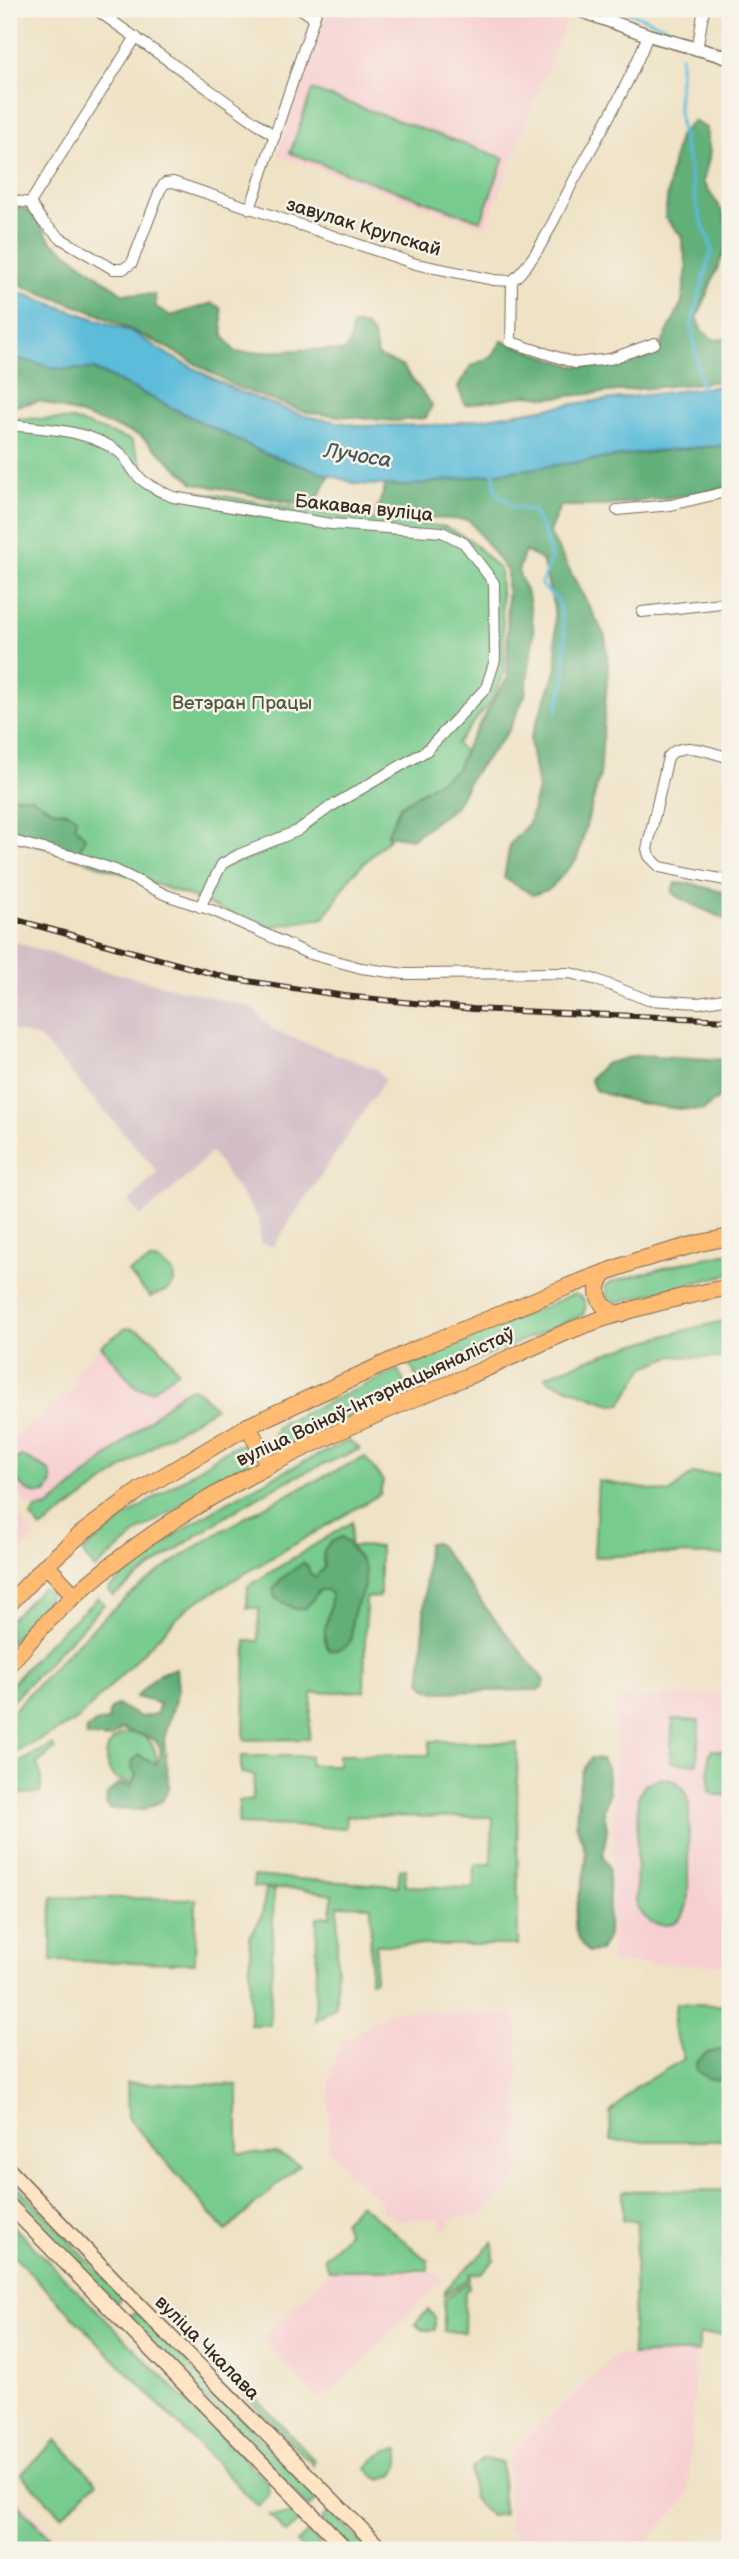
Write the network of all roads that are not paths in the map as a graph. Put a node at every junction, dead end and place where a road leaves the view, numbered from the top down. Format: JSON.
{"nodes":[{"id":1,"x":95,"y":9,"type":"edge"},
{"id":2,"x":300,"y":9,"type":"edge"},
{"id":3,"x":576,"y":9,"type":"edge"},
{"id":4,"x":704,"y":9,"type":"edge"},
{"id":5,"x":316,"y":13,"type":"edge"},
{"id":6,"x":648,"y":35,"type":"junction"},
{"id":7,"x":136,"y":37,"type":"junction"},
{"id":8,"x":698,"y":50,"type":"junction"},
{"id":9,"x":730,"y":58,"type":"edge"},
{"id":10,"x":275,"y":136,"type":"junction"},
{"id":11,"x":9,"y":200,"type":"edge"},
{"id":12,"x":30,"y":203,"type":"junction"},
{"id":13,"x":250,"y":209,"type":"junction"},
{"id":14,"x":512,"y":281,"type":"junction"},
{"id":15,"x":655,"y":343,"type":"dead end"},
{"id":16,"x":9,"y":425,"type":"edge"},
{"id":17,"x":730,"y":491,"type":"edge"},
{"id":18,"x":617,"y":510,"type":"dead end"},
{"id":19,"x":730,"y":602,"type":"edge"},
{"id":20,"x":642,"y":612,"type":"dead end"},
{"id":21,"x":730,"y":758,"type":"edge"},
{"id":22,"x":9,"y":840,"type":"edge"},
{"id":23,"x":730,"y":881,"type":"edge"},
{"id":24,"x":200,"y":907,"type":"junction"},
{"id":25,"x":730,"y":998,"type":"edge"},
{"id":26,"x":730,"y":1237,"type":"edge"},
{"id":27,"x":606,"y":1272,"type":"junction"},
{"id":28,"x":569,"y":1286,"type":"junction"},
{"id":29,"x":730,"y":1287,"type":"edge"},
{"id":30,"x":620,"y":1314,"type":"junction"},
{"id":31,"x":584,"y":1325,"type":"junction"},
{"id":32,"x":248,"y":1426,"type":"junction"},
{"id":33,"x":268,"y":1465,"type":"junction"},
{"id":34,"x":46,"y":1565,"type":"junction"},
{"id":35,"x":75,"y":1596,"type":"junction"},
{"id":36,"x":9,"y":1604,"type":"edge"},
{"id":37,"x":9,"y":1664,"type":"edge"},
{"id":38,"x":9,"y":2170,"type":"edge"},
{"id":39,"x":9,"y":2205,"type":"edge"},
{"id":40,"x":123,"y":2289,"type":"junction"},
{"id":41,"x":107,"y":2305,"type":"junction"},
{"id":42,"x":145,"y":2311,"type":"junction"},
{"id":43,"x":129,"y":2327,"type":"junction"},
{"id":44,"x":347,"y":2550,"type":"edge"},
{"id":45,"x":382,"y":2550,"type":"edge"}],
"edges":[{"from":1,"to":7,"type":"street"},
{"from":2,"to":5,"type":"street"},
{"from":3,"to":6,"type":"street"},
{"from":4,"to":8,"type":"street"},
{"from":5,"to":10,"type":"street"},
{"from":6,"to":8,"type":"street"},
{"from":6,"to":14,"type":"street"},
{"from":7,"to":10,"type":"street"},
{"from":7,"to":12,"type":"street"},
{"from":8,"to":9,"type":"street"},
{"from":10,"to":13,"type":"street"},
{"from":11,"to":12,"type":"street"},
{"from":12,"to":13,"type":"street","name":"завулак Крупскай"},
{"from":13,"to":14,"type":"street","name":"завулак Крупскай"},
{"from":14,"to":15,"type":"street"},
{"from":16,"to":24,"type":"street","name":"Бакавая вуліца"},
{"from":17,"to":18,"type":"street"},
{"from":19,"to":20,"type":"street"},
{"from":21,"to":23,"type":"street"},
{"from":22,"to":24,"type":"street"},
{"from":24,"to":25,"type":"street"},
{"from":26,"to":27,"type":"main road","name":"вуліца Воінаў-Інтэрнацыяналістаў"},
{"from":27,"to":28,"type":"main road","name":"вуліца Воінаў-Інтэрнацыяналістаў"},
{"from":27,"to":30,"type":"main road"},
{"from":28,"to":31,"type":"main road"},
{"from":28,"to":32,"type":"main road","name":"вуліца Воінаў-Інтэрнацыяналістаў"},
{"from":29,"to":30,"type":"main road","name":"вуліца Воінаў-Інтэрнацыяналістаў"},
{"from":30,"to":31,"type":"main road","name":"вуліца Воінаў-Інтэрнацыяналістаў"},
{"from":31,"to":33,"type":"main road","name":"вуліца Воінаў-Інтэрнацыяналістаў"},
{"from":32,"to":33,"type":"main road"},
{"from":32,"to":34,"type":"main road","name":"вуліца Воінаў-Інтэрнацыяналістаў"},
{"from":33,"to":35,"type":"main road","name":"вуліца Воінаў-Інтэрнацыяналістаў"},
{"from":34,"to":35,"type":"main road"},
{"from":34,"to":36,"type":"main road","name":"вуліца Воінаў-Інтэрнацыяналістаў"},
{"from":35,"to":37,"type":"main road","name":"вуліца Воінаў-Інтэрнацыяналістаў"},
{"from":38,"to":40,"type":"main road","name":"вуліца Чкалава"},
{"from":39,"to":41,"type":"main road"},
{"from":40,"to":41,"type":"main road"},
{"from":40,"to":42,"type":"main road","name":"вуліца Чкалава"},
{"from":41,"to":43,"type":"main road"},
{"from":42,"to":43,"type":"main road"},
{"from":42,"to":45,"type":"main road","name":"вуліца Чкалава"},
{"from":43,"to":44,"type":"main road"}]}
